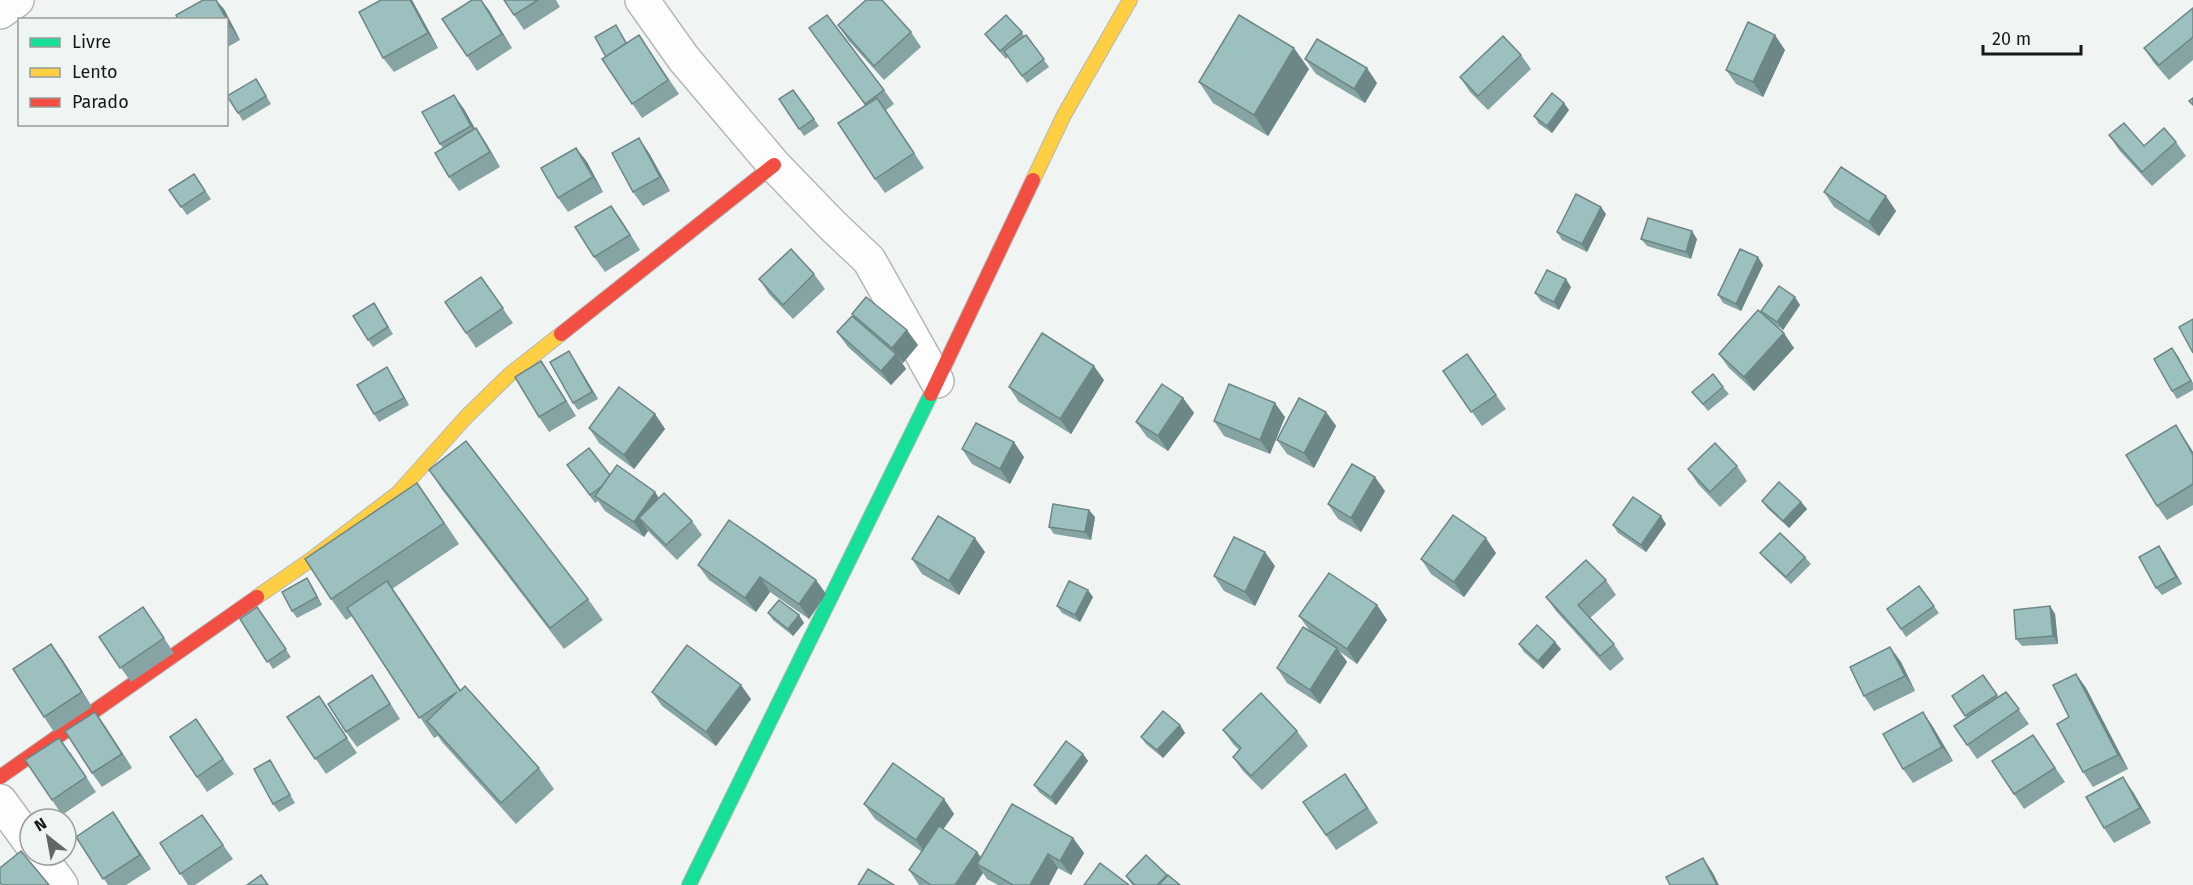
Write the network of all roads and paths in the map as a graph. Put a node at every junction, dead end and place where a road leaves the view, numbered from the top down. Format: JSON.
{"nodes":[{"id":1,"x":17,"y":0,"type":"edge"},
{"id":2,"x":642,"y":0,"type":"edge"},
{"id":3,"x":1130,"y":0,"type":"edge"},
{"id":4,"x":0,"y":12,"type":"edge"},
{"id":5,"x":774,"y":165,"type":"junction"},
{"id":6,"x":937,"y":381,"type":"junction"},
{"id":7,"x":0,"y":777,"type":"edge"},
{"id":8,"x":0,"y":801,"type":"edge"},
{"id":9,"x":18,"y":826,"type":"edge"},
{"id":10,"x":48,"y":867,"type":"edge"},
{"id":11,"x":61,"y":885,"type":"edge"},
{"id":12,"x":689,"y":885,"type":"edge"}],
"edges":[{"from":1,"to":4,"type":"street"},
{"from":2,"to":5,"type":"street"},
{"from":3,"to":6,"type":"street"},
{"from":5,"to":6,"type":"street"},
{"from":5,"to":7,"type":"street"},
{"from":6,"to":12,"type":"street"},
{"from":8,"to":9,"type":"street"},
{"from":10,"to":11,"type":"street"}]}
